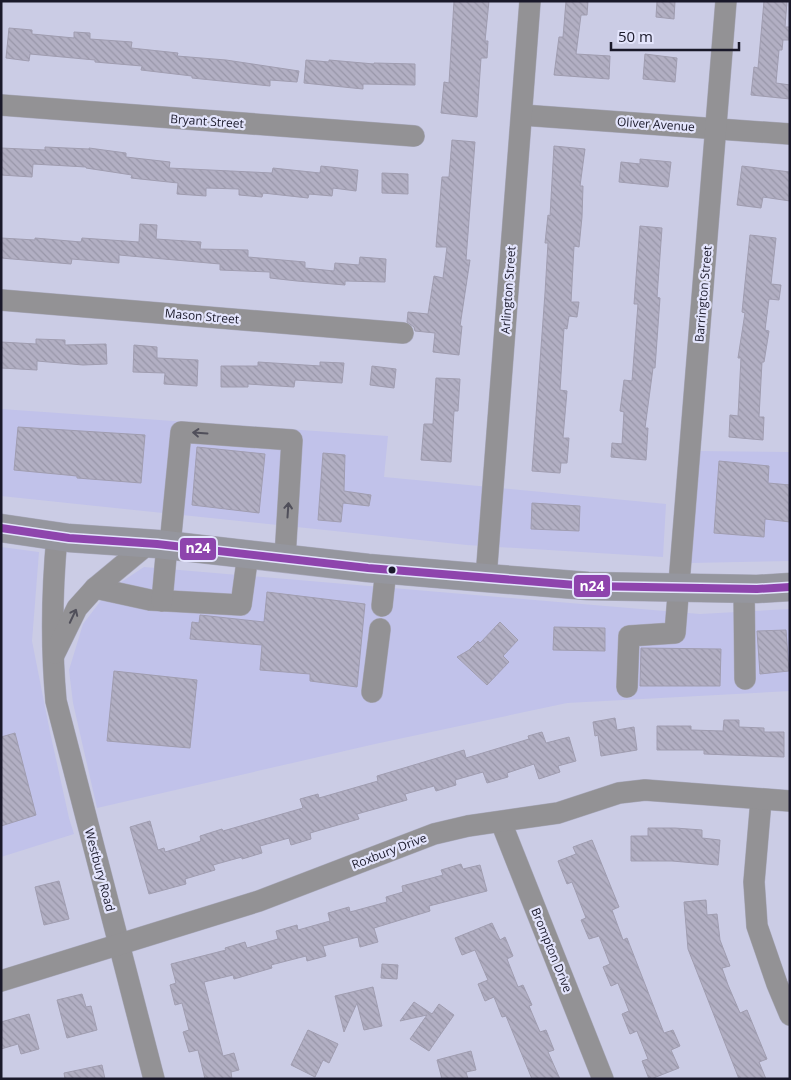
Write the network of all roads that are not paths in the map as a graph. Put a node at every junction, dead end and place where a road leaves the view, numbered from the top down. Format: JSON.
{"nodes":[{"id":1,"x":530,"y":1,"type":"edge"},
{"id":2,"x":726,"y":1,"type":"edge"},
{"id":3,"x":1,"y":105,"type":"edge"},
{"id":4,"x":522,"y":115,"type":"junction"},
{"id":5,"x":716,"y":128,"type":"junction"},
{"id":6,"x":790,"y":134,"type":"edge"},
{"id":7,"x":414,"y":136,"type":"dead end"},
{"id":8,"x":1,"y":300,"type":"edge"},
{"id":9,"x":403,"y":332,"type":"dead end"},
{"id":10,"x":1,"y":528,"type":"edge"},
{"id":11,"x":57,"y":536,"type":"junction"},
{"id":12,"x":162,"y":545,"type":"junction"},
{"id":13,"x":248,"y":554,"type":"junction"},
{"id":14,"x":284,"y":558,"type":"junction"},
{"id":15,"x":386,"y":570,"type":"junction"},
{"id":16,"x":486,"y":578,"type":"junction"},
{"id":17,"x":678,"y":587,"type":"junction"},
{"id":18,"x":790,"y":587,"type":"edge"},
{"id":19,"x":95,"y":588,"type":"junction"},
{"id":20,"x":744,"y":588,"type":"junction"},
{"id":21,"x":162,"y":601,"type":"junction"},
{"id":22,"x":382,"y":606,"type":"dead end"},
{"id":23,"x":380,"y":629,"type":"dead end"},
{"id":24,"x":52,"y":660,"type":"junction"},
{"id":25,"x":745,"y":679,"type":"dead end"},
{"id":26,"x":627,"y":687,"type":"dead end"},
{"id":27,"x":372,"y":692,"type":"dead end"},
{"id":28,"x":761,"y":800,"type":"junction"},
{"id":29,"x":790,"y":801,"type":"edge"},
{"id":30,"x":501,"y":822,"type":"junction"},
{"id":31,"x":119,"y":945,"type":"junction"},
{"id":32,"x":1,"y":981,"type":"edge"},
{"id":33,"x":790,"y":1015,"type":"edge"},
{"id":34,"x":154,"y":1079,"type":"edge"},
{"id":35,"x":603,"y":1079,"type":"edge"}],
"edges":[{"from":1,"to":4,"type":"street","name":"Arlington Street"},
{"from":2,"to":5,"type":"street","name":"Barrington Street"},
{"from":3,"to":7,"type":"street","name":"Bryant Street"},
{"from":4,"to":5,"type":"street","name":"Oliver Avenue"},
{"from":4,"to":16,"type":"street","name":"Arlington Street"},
{"from":5,"to":6,"type":"street","name":"Oliver Avenue"},
{"from":5,"to":17,"type":"street","name":"Barrington Street"},
{"from":8,"to":9,"type":"street","name":"Mason Street"},
{"from":10,"to":11,"type":"main road"},
{"from":11,"to":12,"type":"main road"},
{"from":11,"to":24,"type":"street","name":"Westbury Road"},
{"from":12,"to":13,"type":"main road"},
{"from":14,"to":12,"type":"street","one_way":true},
{"from":12,"to":19,"type":"street"},
{"from":12,"to":21,"type":"street"},
{"from":13,"to":14,"type":"main road"},
{"from":13,"to":21,"type":"street"},
{"from":14,"to":15,"type":"main road"},
{"from":15,"to":16,"type":"main road"},
{"from":15,"to":22,"type":"street"},
{"from":16,"to":17,"type":"main road"},
{"from":17,"to":20,"type":"main road"},
{"from":17,"to":26,"type":"street","name":"Barrington Street"},
{"from":18,"to":20,"type":"main road"},
{"from":19,"to":21,"type":"street"},
{"from":24,"to":19,"type":"street","one_way":true},
{"from":20,"to":25,"type":"street"},
{"from":23,"to":27,"type":"street"},
{"from":24,"to":31,"type":"street","name":"Westbury Road"},
{"from":28,"to":29,"type":"street","name":"Roxbury Drive"},
{"from":28,"to":30,"type":"street","name":"Roxbury Drive"},
{"from":28,"to":33,"type":"street"},
{"from":30,"to":31,"type":"street","name":"Roxbury Drive"},
{"from":30,"to":35,"type":"street","name":"Brompton Drive"},
{"from":31,"to":32,"type":"street","name":"Roxbury Drive"},
{"from":31,"to":34,"type":"street","name":"Westbury Road"}]}
